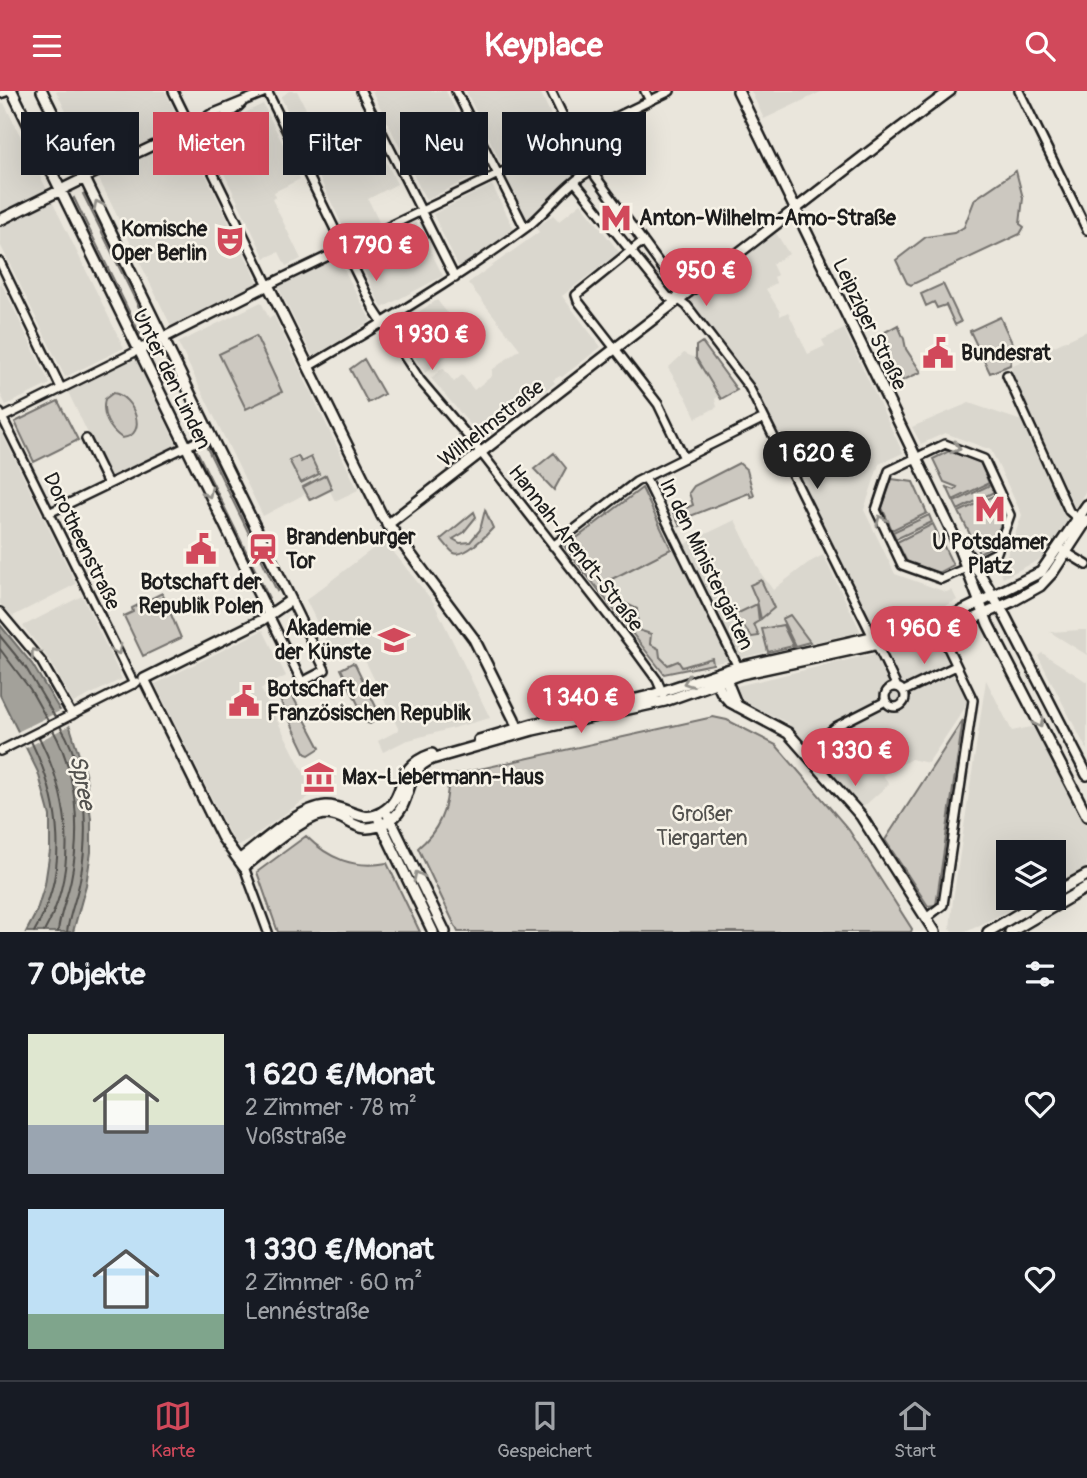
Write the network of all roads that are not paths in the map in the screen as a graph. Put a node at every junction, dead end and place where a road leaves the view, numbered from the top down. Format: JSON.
{"nodes":[{"id":1,"x":10,"y":91,"type":"edge"},
{"id":2,"x":42,"y":91,"type":"edge"},
{"id":3,"x":173,"y":91,"type":"edge"},
{"id":4,"x":268,"y":91,"type":"edge"},
{"id":5,"x":361,"y":91,"type":"edge"},
{"id":6,"x":456,"y":91,"type":"edge"},
{"id":7,"x":551,"y":91,"type":"edge"},
{"id":8,"x":645,"y":91,"type":"edge"},
{"id":9,"x":670,"y":91,"type":"edge"},
{"id":10,"x":738,"y":91,"type":"edge"},
{"id":11,"x":950,"y":91,"type":"edge"},
{"id":12,"x":1019,"y":91,"type":"edge"},
{"id":13,"x":0,"y":94,"type":"edge"},
{"id":14,"x":650,"y":101,"type":"junction"},
{"id":15,"x":183,"y":112,"type":"edge"},
{"id":16,"x":233,"y":112,"type":"edge"},
{"id":17,"x":561,"y":112,"type":"edge"},
{"id":18,"x":626,"y":112,"type":"edge"},
{"id":19,"x":153,"y":146,"type":"edge"},
{"id":20,"x":502,"y":171,"type":"edge"},
{"id":21,"x":496,"y":174,"type":"junction"},
{"id":22,"x":214,"y":175,"type":"edge"},
{"id":23,"x":585,"y":175,"type":"edge"},
{"id":24,"x":591,"y":175,"type":"edge"},
{"id":25,"x":85,"y":178,"type":"junction"},
{"id":26,"x":575,"y":182,"type":"junction"},
{"id":27,"x":60,"y":190,"type":"junction"},
{"id":28,"x":795,"y":210,"type":"junction"},
{"id":29,"x":421,"y":211,"type":"junction"},
{"id":30,"x":0,"y":220,"type":"edge"},
{"id":31,"x":525,"y":228,"type":"junction"},
{"id":32,"x":1087,"y":230,"type":"edge"},
{"id":33,"x":642,"y":241,"type":"junction"},
{"id":34,"x":344,"y":247,"type":"junction"},
{"id":35,"x":630,"y":251,"type":"junction"},
{"id":36,"x":0,"y":262,"type":"edge"},
{"id":37,"x":455,"y":278,"type":"junction"},
{"id":38,"x":268,"y":285,"type":"junction"},
{"id":39,"x":679,"y":300,"type":"junction"},
{"id":40,"x":382,"y":323,"type":"junction"},
{"id":41,"x":163,"y":338,"type":"junction"},
{"id":42,"x":615,"y":349,"type":"junction"},
{"id":43,"x":139,"y":351,"type":"junction"},
{"id":44,"x":308,"y":367,"type":"junction"},
{"id":45,"x":1007,"y":375,"type":"dead end"},
{"id":46,"x":61,"y":388,"type":"junction"},
{"id":47,"x":1,"y":416,"type":"edge"},
{"id":48,"x":764,"y":418,"type":"junction"},
{"id":49,"x":210,"y":435,"type":"junction"},
{"id":50,"x":86,"y":439,"type":"dead end"},
{"id":51,"x":186,"y":447,"type":"junction"},
{"id":52,"x":480,"y":453,"type":"junction"},
{"id":53,"x":684,"y":458,"type":"junction"},
{"id":54,"x":915,"y":459,"type":"junction"},
{"id":55,"x":645,"y":477,"type":"junction"},
{"id":56,"x":108,"y":484,"type":"junction"},
{"id":57,"x":1087,"y":505,"type":"edge"},
{"id":58,"x":49,"y":513,"type":"junction"},
{"id":59,"x":1082,"y":520,"type":"edge"},
{"id":60,"x":387,"y":525,"type":"junction"},
{"id":61,"x":553,"y":546,"type":"junction"},
{"id":62,"x":1063,"y":550,"type":"junction"},
{"id":63,"x":1087,"y":565,"type":"edge"},
{"id":64,"x":970,"y":566,"type":"junction"},
{"id":65,"x":993,"y":597,"type":"junction"},
{"id":66,"x":291,"y":600,"type":"junction"},
{"id":67,"x":981,"y":603,"type":"junction"},
{"id":68,"x":999,"y":607,"type":"junction"},
{"id":69,"x":0,"y":612,"type":"edge"},
{"id":70,"x":984,"y":613,"type":"junction"},
{"id":71,"x":269,"y":615,"type":"junction"},
{"id":72,"x":938,"y":627,"type":"junction"},
{"id":73,"x":875,"y":641,"type":"junction"},
{"id":74,"x":956,"y":666,"type":"junction"},
{"id":75,"x":738,"y":667,"type":"junction"},
{"id":76,"x":720,"y":677,"type":"junction"},
{"id":77,"x":144,"y":679,"type":"junction"},
{"id":78,"x":134,"y":684,"type":"junction"},
{"id":79,"x":901,"y":689,"type":"junction"},
{"id":80,"x":664,"y":696,"type":"junction"},
{"id":81,"x":884,"y":702,"type":"junction"},
{"id":82,"x":70,"y":716,"type":"junction"},
{"id":83,"x":518,"y":731,"type":"junction"},
{"id":84,"x":0,"y":751,"type":"edge"},
{"id":85,"x":805,"y":753,"type":"junction"},
{"id":86,"x":1087,"y":775,"type":"edge"},
{"id":87,"x":381,"y":813,"type":"junction"},
{"id":88,"x":1087,"y":816,"type":"edge"},
{"id":89,"x":391,"y":820,"type":"junction"},
{"id":90,"x":381,"y":825,"type":"junction"},
{"id":91,"x":242,"y":864,"type":"junction"},
{"id":92,"x":1087,"y":875,"type":"edge"},
{"id":93,"x":1066,"y":886,"type":"edge"},
{"id":94,"x":1087,"y":887,"type":"edge"},
{"id":95,"x":1025,"y":910,"type":"edge"},
{"id":96,"x":926,"y":918,"type":"junction"},
{"id":97,"x":268,"y":932,"type":"edge"},
{"id":98,"x":433,"y":932,"type":"edge"},
{"id":99,"x":445,"y":932,"type":"edge"},
{"id":100,"x":935,"y":932,"type":"edge"},
{"id":101,"x":988,"y":932,"type":"edge"},
{"id":102,"x":1010,"y":932,"type":"edge"}],
"edges":[{"from":1,"to":13,"type":"street"},
{"from":1,"to":27,"type":"main road","name":"Unter den Linden"},
{"from":2,"to":25,"type":"main road","name":"Unter den Linden"},
{"from":3,"to":15,"type":"street"},
{"from":4,"to":16,"type":"street"},
{"from":4,"to":34,"type":"street","name":"Hannah-Arendt-Straße"},
{"from":5,"to":29,"type":"street"},
{"from":6,"to":21,"type":"street"},
{"from":7,"to":17,"type":"street"},
{"from":8,"to":14,"type":"street"},
{"from":9,"to":14,"type":"street"},
{"from":10,"to":28,"type":"main road","name":"Leipziger Straße"},
{"from":11,"to":28,"type":"main road","name":"Wilhelmstraße"},
{"from":12,"to":32,"type":"street"},
{"from":14,"to":18,"type":"street"},
{"from":19,"to":25,"type":"street"},
{"from":20,"to":21,"type":"street"},
{"from":21,"to":29,"type":"street"},
{"from":21,"to":31,"type":"street"},
{"from":22,"to":38,"type":"street"},
{"from":23,"to":26,"type":"street"},
{"from":24,"to":33,"type":"street"},
{"from":25,"to":27,"type":"main road"},
{"from":41,"to":25,"type":"main road","name":"Unter den Linden","one_way":true},
{"from":26,"to":31,"type":"street"},
{"from":26,"to":35,"type":"street"},
{"from":27,"to":30,"type":"main road"},
{"from":27,"to":43,"type":"main road","name":"Unter den Linden"},
{"from":28,"to":39,"type":"main road","name":"Wilhelmstraße"},
{"from":28,"to":54,"type":"main road","name":"Leipziger Straße"},
{"from":29,"to":34,"type":"street"},
{"from":29,"to":37,"type":"street"},
{"from":31,"to":37,"type":"street"},
{"from":33,"to":35,"type":"street"},
{"from":33,"to":39,"type":"street"},
{"from":34,"to":38,"type":"street"},
{"from":34,"to":40,"type":"street","name":"Hannah-Arendt-Straße"},
{"from":35,"to":39,"type":"street"},
{"from":35,"to":42,"type":"street"},
{"from":36,"to":46,"type":"street"},
{"from":37,"to":40,"type":"street"},
{"from":38,"to":41,"type":"main road"},
{"from":38,"to":44,"type":"main road"},
{"from":39,"to":42,"type":"main road","name":"Wilhelmstraße"},
{"from":39,"to":48,"type":"street"},
{"from":40,"to":44,"type":"street"},
{"from":40,"to":52,"type":"street","name":"Hannah-Arendt-Straße"},
{"from":41,"to":43,"type":"main road"},
{"from":41,"to":49,"type":"main road","name":"Unter den Linden"},
{"from":42,"to":52,"type":"main road","name":"Wilhelmstraße"},
{"from":42,"to":53,"type":"street"},
{"from":43,"to":46,"type":"street"},
{"from":43,"to":51,"type":"main road","name":"Unter den Linden"},
{"from":44,"to":60,"type":"main road"},
{"from":45,"to":59,"type":"street"},
{"from":46,"to":47,"type":"street"},
{"from":47,"to":58,"type":"street","name":"Dorotheenstraße"},
{"from":48,"to":53,"type":"street"},
{"from":48,"to":73,"type":"street"},
{"from":49,"to":51,"type":"street"},
{"from":49,"to":66,"type":"main road","name":"Unter den Linden"},
{"from":50,"to":56,"type":"street"},
{"from":51,"to":56,"type":"street"},
{"from":51,"to":71,"type":"main road","name":"Unter den Linden","one_way":true},
{"from":52,"to":60,"type":"main road","name":"Wilhelmstraße"},
{"from":52,"to":61,"type":"street","name":"Hannah-Arendt-Straße"},
{"from":53,"to":55,"type":"street"},
{"from":54,"to":64,"type":"main road","name":"Leipziger Straße"},
{"from":64,"to":54,"type":"street","one_way":true},
{"from":54,"to":64,"type":"street","one_way":true},
{"from":55,"to":61,"type":"street"},
{"from":55,"to":75,"type":"street","name":"In den Ministergärten"},
{"from":56,"to":58,"type":"street"},
{"from":57,"to":59,"type":"main road"},
{"from":58,"to":78,"type":"street","name":"Dorotheenstraße","one_way":true},
{"from":59,"to":62,"type":"main road"},
{"from":60,"to":83,"type":"main road"},
{"from":61,"to":80,"type":"street","name":"Hannah-Arendt-Straße"},
{"from":62,"to":63,"type":"street"},
{"from":62,"to":65,"type":"main road"},
{"from":62,"to":68,"type":"main road"},
{"from":64,"to":65,"type":"main road"},
{"from":64,"to":67,"type":"main road"},
{"from":65,"to":67,"type":"main road"},
{"from":65,"to":68,"type":"main road"},
{"from":66,"to":71,"type":"main road"},
{"from":66,"to":71,"type":"street","name":"Unter den Linden"},
{"from":67,"to":70,"type":"main road"},
{"from":67,"to":72,"type":"main road"},
{"from":68,"to":70,"type":"main road"},
{"from":68,"to":86,"type":"main road"},
{"from":82,"to":69,"type":"street","one_way":true},
{"from":70,"to":72,"type":"main road"},
{"from":70,"to":88,"type":"main road","one_way":true},
{"from":71,"to":77,"type":"main road"},
{"from":72,"to":73,"type":"main road"},
{"from":72,"to":74,"type":"street"},
{"from":73,"to":75,"type":"main road"},
{"from":73,"to":76,"type":"main road"},
{"from":73,"to":79,"type":"street"},
{"from":74,"to":79,"type":"street"},
{"from":74,"to":96,"type":"street"},
{"from":75,"to":76,"type":"main road"},
{"from":76,"to":80,"type":"main road"},
{"from":76,"to":85,"type":"main road"},
{"from":77,"to":78,"type":"street"},
{"from":77,"to":91,"type":"main road"},
{"from":78,"to":82,"type":"street"},
{"from":79,"to":81,"type":"street"},
{"from":79,"to":81,"type":"street"},
{"from":80,"to":83,"type":"main road"},
{"from":81,"to":85,"type":"street"},
{"from":82,"to":84,"type":"street"},
{"from":83,"to":87,"type":"main road"},
{"from":83,"to":89,"type":"main road"},
{"from":85,"to":96,"type":"main road"},
{"from":87,"to":89,"type":"main road"},
{"from":87,"to":90,"type":"main road"},
{"from":87,"to":91,"type":"main road"},
{"from":89,"to":90,"type":"main road"},
{"from":99,"to":89,"type":"main road","one_way":true},
{"from":90,"to":91,"type":"main road"},
{"from":90,"to":98,"type":"main road"},
{"from":91,"to":97,"type":"street"},
{"from":92,"to":93,"type":"main road"},
{"from":94,"to":102,"type":"main road"},
{"from":95,"to":101,"type":"main road"},
{"from":96,"to":100,"type":"main road"}]}
